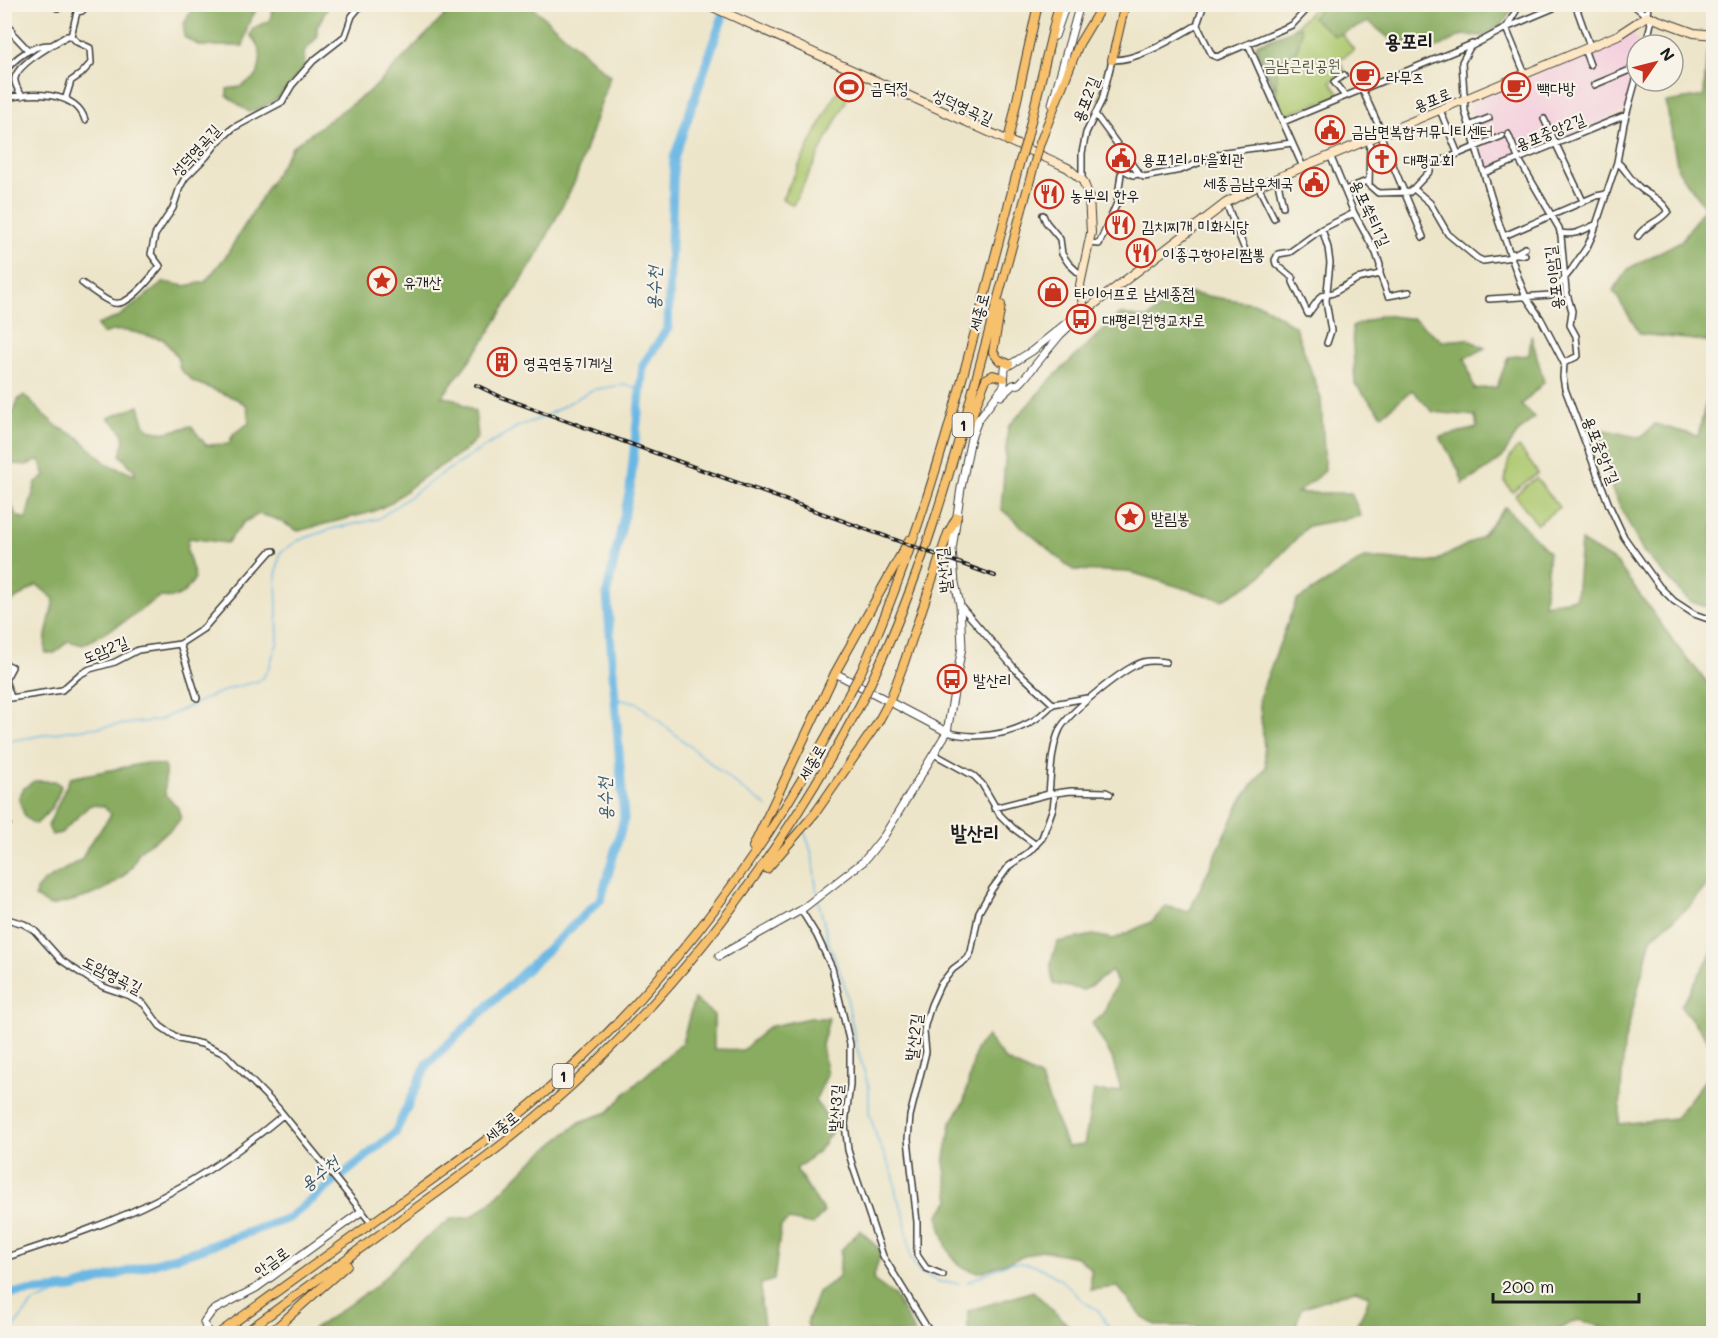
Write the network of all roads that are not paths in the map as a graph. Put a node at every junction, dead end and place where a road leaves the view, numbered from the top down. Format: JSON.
{"nodes":[{"id":1,"x":51,"y":4,"type":"edge"},
{"id":2,"x":89,"y":4,"type":"edge"},
{"id":3,"x":362,"y":4,"type":"edge"},
{"id":4,"x":706,"y":4,"type":"edge"},
{"id":5,"x":1038,"y":4,"type":"edge"},
{"id":6,"x":1059,"y":4,"type":"edge"},
{"id":7,"x":1066,"y":4,"type":"edge"},
{"id":8,"x":1080,"y":4,"type":"edge"},
{"id":9,"x":1103,"y":4,"type":"edge"},
{"id":10,"x":1125,"y":4,"type":"edge"},
{"id":11,"x":1204,"y":4,"type":"edge"},
{"id":12,"x":1312,"y":4,"type":"edge"},
{"id":13,"x":1520,"y":4,"type":"edge"},
{"id":14,"x":1563,"y":4,"type":"edge"},
{"id":15,"x":1575,"y":4,"type":"edge"},
{"id":16,"x":1632,"y":4,"type":"edge"},
{"id":17,"x":1648,"y":4,"type":"edge"},
{"id":18,"x":69,"y":5,"type":"edge"},
{"id":19,"x":77,"y":12,"type":"junction"},
{"id":20,"x":1647,"y":16,"type":"junction"},
{"id":21,"x":1197,"y":25,"type":"junction"},
{"id":22,"x":11,"y":28,"type":"dead end"},
{"id":23,"x":1506,"y":28,"type":"junction"},
{"id":24,"x":1649,"y":33,"type":"edge"},
{"id":25,"x":1713,"y":35,"type":"edge"},
{"id":26,"x":71,"y":36,"type":"junction"},
{"id":27,"x":1476,"y":42,"type":"junction"},
{"id":28,"x":1248,"y":44,"type":"junction"},
{"id":29,"x":52,"y":45,"type":"junction"},
{"id":30,"x":1587,"y":48,"type":"junction"},
{"id":31,"x":32,"y":50,"type":"junction"},
{"id":32,"x":1112,"y":60,"type":"junction"},
{"id":33,"x":1590,"y":65,"type":"dead end"},
{"id":34,"x":1625,"y":72,"type":"edge"},
{"id":35,"x":4,"y":73,"type":"edge"},
{"id":36,"x":1526,"y":74,"type":"junction"},
{"id":37,"x":1344,"y":75,"type":"dead end"},
{"id":38,"x":1594,"y":86,"type":"dead end"},
{"id":39,"x":1362,"y":89,"type":"junction"},
{"id":40,"x":1632,"y":93,"type":"edge"},
{"id":41,"x":22,"y":96,"type":"junction"},
{"id":42,"x":1345,"y":96,"type":"junction"},
{"id":43,"x":4,"y":99,"type":"edge"},
{"id":44,"x":1465,"y":100,"type":"junction"},
{"id":45,"x":68,"y":101,"type":"junction"},
{"id":46,"x":1035,"y":103,"type":"junction"},
{"id":47,"x":1440,"y":110,"type":"junction"},
{"id":48,"x":1095,"y":114,"type":"junction"},
{"id":49,"x":1626,"y":115,"type":"junction"},
{"id":50,"x":1489,"y":118,"type":"dead end"},
{"id":51,"x":1544,"y":119,"type":"dead end"},
{"id":52,"x":85,"y":120,"type":"dead end"},
{"id":53,"x":1283,"y":122,"type":"junction"},
{"id":54,"x":1469,"y":126,"type":"junction"},
{"id":55,"x":1045,"y":130,"type":"junction"},
{"id":56,"x":1381,"y":134,"type":"junction"},
{"id":57,"x":1370,"y":138,"type":"junction"},
{"id":58,"x":1008,"y":141,"type":"junction"},
{"id":59,"x":1556,"y":142,"type":"junction"},
{"id":60,"x":1292,"y":143,"type":"junction"},
{"id":61,"x":1476,"y":147,"type":"junction"},
{"id":62,"x":1458,"y":154,"type":"junction"},
{"id":63,"x":1330,"y":155,"type":"junction"},
{"id":64,"x":1517,"y":157,"type":"junction"},
{"id":65,"x":1617,"y":162,"type":"junction"},
{"id":66,"x":1303,"y":167,"type":"junction"},
{"id":67,"x":1484,"y":173,"type":"junction"},
{"id":68,"x":1139,"y":174,"type":"junction"},
{"id":69,"x":1277,"y":178,"type":"junction"},
{"id":70,"x":1082,"y":180,"type":"junction"},
{"id":71,"x":1369,"y":180,"type":"junction"},
{"id":72,"x":1258,"y":186,"type":"junction"},
{"id":73,"x":1414,"y":189,"type":"junction"},
{"id":74,"x":1345,"y":190,"type":"junction"},
{"id":75,"x":1405,"y":192,"type":"junction"},
{"id":76,"x":1607,"y":194,"type":"junction"},
{"id":77,"x":1583,"y":201,"type":"junction"},
{"id":78,"x":1226,"y":202,"type":"junction"},
{"id":79,"x":1283,"y":206,"type":"dead end"},
{"id":80,"x":1354,"y":213,"type":"junction"},
{"id":81,"x":1043,"y":215,"type":"dead end"},
{"id":82,"x":1551,"y":215,"type":"junction"},
{"id":83,"x":1274,"y":218,"type":"dead end"},
{"id":84,"x":1597,"y":224,"type":"junction"},
{"id":85,"x":1322,"y":229,"type":"junction"},
{"id":86,"x":1560,"y":233,"type":"junction"},
{"id":87,"x":1423,"y":237,"type":"dead end"},
{"id":88,"x":1504,"y":237,"type":"junction"},
{"id":89,"x":1638,"y":237,"type":"dead end"},
{"id":90,"x":1089,"y":243,"type":"junction"},
{"id":91,"x":1012,"y":247,"type":"junction"},
{"id":92,"x":1245,"y":250,"type":"dead end"},
{"id":93,"x":1525,"y":252,"type":"dead end"},
{"id":94,"x":1512,"y":254,"type":"junction"},
{"id":95,"x":1380,"y":274,"type":"junction"},
{"id":96,"x":1082,"y":276,"type":"junction"},
{"id":97,"x":1565,"y":279,"type":"junction"},
{"id":98,"x":82,"y":284,"type":"dead end"},
{"id":99,"x":1409,"y":292,"type":"dead end"},
{"id":100,"x":1327,"y":293,"type":"junction"},
{"id":101,"x":1526,"y":297,"type":"junction"},
{"id":102,"x":1490,"y":299,"type":"dead end"},
{"id":103,"x":1082,"y":313,"type":"junction"},
{"id":104,"x":1327,"y":343,"type":"dead end"},
{"id":105,"x":1564,"y":363,"type":"junction"},
{"id":106,"x":1011,"y":364,"type":"junction"},
{"id":107,"x":1024,"y":377,"type":"junction"},
{"id":108,"x":1005,"y":379,"type":"junction"},
{"id":109,"x":1013,"y":385,"type":"junction"},
{"id":110,"x":985,"y":408,"type":"junction"},
{"id":111,"x":951,"y":464,"type":"junction"},
{"id":112,"x":957,"y":517,"type":"junction"},
{"id":113,"x":919,"y":522,"type":"junction"},
{"id":114,"x":274,"y":552,"type":"dead end"},
{"id":115,"x":960,"y":605,"type":"junction"},
{"id":116,"x":1713,"y":621,"type":"edge"},
{"id":117,"x":180,"y":644,"type":"junction"},
{"id":118,"x":1166,"y":662,"type":"dead end"},
{"id":119,"x":4,"y":663,"type":"edge"},
{"id":120,"x":835,"y":673,"type":"junction"},
{"id":121,"x":1091,"y":696,"type":"junction"},
{"id":122,"x":8,"y":698,"type":"edge"},
{"id":123,"x":197,"y":698,"type":"dead end"},
{"id":124,"x":890,"y":700,"type":"junction"},
{"id":125,"x":1053,"y":704,"type":"junction"},
{"id":126,"x":948,"y":732,"type":"junction"},
{"id":127,"x":934,"y":754,"type":"junction"},
{"id":128,"x":1052,"y":793,"type":"junction"},
{"id":129,"x":1110,"y":794,"type":"dead end"},
{"id":130,"x":994,"y":808,"type":"junction"},
{"id":131,"x":4,"y":816,"type":"edge"},
{"id":132,"x":4,"y":828,"type":"edge"},
{"id":133,"x":767,"y":828,"type":"junction"},
{"id":134,"x":787,"y":840,"type":"junction"},
{"id":135,"x":1036,"y":845,"type":"junction"},
{"id":136,"x":801,"y":910,"type":"junction"},
{"id":137,"x":4,"y":918,"type":"edge"},
{"id":138,"x":719,"y":956,"type":"dead end"},
{"id":139,"x":283,"y":1115,"type":"junction"},
{"id":140,"x":362,"y":1210,"type":"junction"},
{"id":141,"x":372,"y":1224,"type":"junction"},
{"id":142,"x":390,"y":1227,"type":"junction"},
{"id":143,"x":4,"y":1258,"type":"edge"},
{"id":144,"x":943,"y":1275,"type":"dead end"},
{"id":145,"x":281,"y":1323,"type":"junction"},
{"id":146,"x":208,"y":1334,"type":"edge"},
{"id":147,"x":218,"y":1334,"type":"edge"},
{"id":148,"x":243,"y":1334,"type":"edge"},
{"id":149,"x":268,"y":1334,"type":"edge"},
{"id":150,"x":278,"y":1334,"type":"edge"},
{"id":151,"x":931,"y":1334,"type":"edge"}],
"edges":[{"from":1,"to":18,"type":"street"},
{"from":2,"to":19,"type":"street"},
{"from":3,"to":98,"type":"street","name":"성덕영곡길"},
{"from":4,"to":58,"type":"main road","name":"성덕영곡길"},
{"from":5,"to":58,"type":"highway"},
{"from":6,"to":46,"type":"highway","name":"세종로","number":"1"},
{"from":7,"to":46,"type":"street"},
{"from":8,"to":55,"type":"street"},
{"from":9,"to":55,"type":"highway","name":"세종로","number":"1"},
{"from":10,"to":32,"type":"highway"},
{"from":11,"to":21,"type":"street"},
{"from":12,"to":28,"type":"street"},
{"from":13,"to":23,"type":"street"},
{"from":14,"to":23,"type":"street"},
{"from":15,"to":30,"type":"street"},
{"from":16,"to":20,"type":"street"},
{"from":17,"to":20,"type":"street"},
{"from":18,"to":19,"type":"street"},
{"from":19,"to":26,"type":"street"},
{"from":20,"to":24,"type":"street"},
{"from":20,"to":25,"type":"main road"},
{"from":20,"to":30,"type":"main road","name":"용포로"},
{"from":21,"to":28,"type":"street"},
{"from":21,"to":32,"type":"street","name":"용포2길"},
{"from":22,"to":31,"type":"street"},
{"from":23,"to":27,"type":"street"},
{"from":23,"to":36,"type":"street"},
{"from":26,"to":29,"type":"street"},
{"from":26,"to":45,"type":"street"},
{"from":27,"to":39,"type":"street"},
{"from":27,"to":44,"type":"street","name":"용포로"},
{"from":28,"to":53,"type":"street"},
{"from":29,"to":31,"type":"street"},
{"from":29,"to":41,"type":"street"},
{"from":30,"to":33,"type":"street"},
{"from":30,"to":36,"type":"main road","name":"용포로"},
{"from":31,"to":35,"type":"street"},
{"from":32,"to":48,"type":"street","name":"용포2길"},
{"from":34,"to":38,"type":"street"},
{"from":36,"to":44,"type":"main road","name":"용포로"},
{"from":37,"to":42,"type":"street"},
{"from":39,"to":42,"type":"street"},
{"from":39,"to":56,"type":"street"},
{"from":40,"to":49,"type":"street"},
{"from":41,"to":43,"type":"street"},
{"from":41,"to":45,"type":"street"},
{"from":42,"to":53,"type":"street"},
{"from":44,"to":47,"type":"main road","name":"용포로"},
{"from":44,"to":54,"type":"street","name":"용포중앙1길"},
{"from":45,"to":52,"type":"street"},
{"from":46,"to":113,"type":"highway","name":"세종로","number":"1","bridge":true},
{"from":47,"to":56,"type":"main road","name":"용포로"},
{"from":47,"to":62,"type":"street"},
{"from":48,"to":68,"type":"street"},
{"from":48,"to":70,"type":"street","name":"용포2길"},
{"from":49,"to":59,"type":"street","name":"용포중앙2길"},
{"from":49,"to":65,"type":"street"},
{"from":50,"to":54,"type":"street"},
{"from":51,"to":59,"type":"street"},
{"from":53,"to":60,"type":"street"},
{"from":54,"to":61,"type":"street","name":"용포중앙1길"},
{"from":55,"to":91,"type":"highway","name":"세종로","number":"1","bridge":true},
{"from":56,"to":57,"type":"main road","name":"용포로"},
{"from":56,"to":75,"type":"street"},
{"from":57,"to":63,"type":"main road","name":"용포로"},
{"from":57,"to":71,"type":"street"},
{"from":58,"to":70,"type":"main road","name":"성덕영곡길"},
{"from":59,"to":64,"type":"street","name":"용포중앙2길"},
{"from":59,"to":77,"type":"street"},
{"from":60,"to":66,"type":"street"},
{"from":60,"to":68,"type":"street"},
{"from":61,"to":62,"type":"street"},
{"from":61,"to":64,"type":"street","name":"용포이암길"},
{"from":61,"to":67,"type":"street","name":"용포중앙1길"},
{"from":62,"to":73,"type":"street"},
{"from":63,"to":66,"type":"main road","name":"용포로"},
{"from":63,"to":74,"type":"street","name":"용포쑥티1길"},
{"from":64,"to":67,"type":"street","name":"용포중앙2길"},
{"from":64,"to":82,"type":"street","name":"용포이암길"},
{"from":65,"to":76,"type":"street"},
{"from":65,"to":89,"type":"street"},
{"from":66,"to":69,"type":"main road","name":"용포로"},
{"from":67,"to":88,"type":"street","name":"용포중앙1길"},
{"from":68,"to":90,"type":"street"},
{"from":69,"to":72,"type":"main road","name":"용포로"},
{"from":69,"to":79,"type":"street"},
{"from":70,"to":90,"type":"main road","name":"용포2길"},
{"from":71,"to":74,"type":"street"},
{"from":71,"to":75,"type":"street"},
{"from":72,"to":78,"type":"main road","name":"용포로"},
{"from":72,"to":83,"type":"street"},
{"from":73,"to":75,"type":"street"},
{"from":73,"to":94,"type":"street"},
{"from":74,"to":80,"type":"street","name":"용포쑥티1길"},
{"from":75,"to":87,"type":"street"},
{"from":76,"to":77,"type":"street"},
{"from":76,"to":84,"type":"street"},
{"from":77,"to":82,"type":"street"},
{"from":78,"to":92,"type":"street"},
{"from":78,"to":103,"type":"main road","name":"용포로"},
{"from":80,"to":85,"type":"street"},
{"from":80,"to":95,"type":"street","name":"용포쑥티1길"},
{"from":81,"to":96,"type":"street"},
{"from":82,"to":86,"type":"street","name":"용포이암길"},
{"from":82,"to":88,"type":"street"},
{"from":84,"to":86,"type":"street"},
{"from":84,"to":97,"type":"street"},
{"from":85,"to":100,"type":"street"},
{"from":85,"to":100,"type":"street"},
{"from":86,"to":97,"type":"street","name":"용포이암길"},
{"from":88,"to":94,"type":"street","name":"용포중앙1길"},
{"from":90,"to":96,"type":"main road","name":"용포2길"},
{"from":91,"to":106,"type":"highway"},
{"from":91,"to":111,"type":"highway","name":"세종로","number":"1"},
{"from":93,"to":94,"type":"street"},
{"from":94,"to":101,"type":"street","name":"용포중앙1길"},
{"from":95,"to":99,"type":"street","name":"용포쑥티1길"},
{"from":95,"to":100,"type":"street"},
{"from":96,"to":103,"type":"main road","name":"용포2길"},
{"from":97,"to":101,"type":"street"},
{"from":97,"to":105,"type":"street","name":"용포이암길"},
{"from":100,"to":104,"type":"street"},
{"from":101,"to":102,"type":"street"},
{"from":101,"to":105,"type":"street","name":"용포중앙1길"},
{"from":103,"to":106,"type":"street"},
{"from":103,"to":107,"type":"street"},
{"from":105,"to":116,"type":"street","name":"용포중앙1길"},
{"from":106,"to":107,"type":"street"},
{"from":106,"to":108,"type":"street"},
{"from":107,"to":109,"type":"street"},
{"from":108,"to":109,"type":"street"},
{"from":108,"to":110,"type":"street"},
{"from":108,"to":111,"type":"highway"},
{"from":109,"to":110,"type":"street"},
{"from":110,"to":112,"type":"street","name":"발산1길"},
{"from":111,"to":134,"type":"highway","name":"세종로","number":"1","bridge":true},
{"from":112,"to":115,"type":"street","name":"발산1길"},
{"from":112,"to":124,"type":"highway"},
{"from":113,"to":120,"type":"highway"},
{"from":113,"to":133,"type":"highway","name":"세종로","number":"1","bridge":true},
{"from":114,"to":117,"type":"street","name":"도암2길"},
{"from":115,"to":125,"type":"street"},
{"from":115,"to":126,"type":"street","name":"발산1길"},
{"from":117,"to":122,"type":"street","name":"도암2길"},
{"from":117,"to":123,"type":"street"},
{"from":118,"to":121,"type":"street","name":"발산2길"},
{"from":119,"to":122,"type":"street","name":"도암2길"},
{"from":120,"to":124,"type":"street"},
{"from":120,"to":133,"type":"highway"},
{"from":121,"to":125,"type":"street","name":"발산2길"},
{"from":121,"to":128,"type":"street","name":"발산2길"},
{"from":124,"to":126,"type":"street"},
{"from":124,"to":134,"type":"highway"},
{"from":125,"to":126,"type":"street"},
{"from":126,"to":127,"type":"street","name":"발산1길"},
{"from":127,"to":130,"type":"street"},
{"from":127,"to":136,"type":"street","name":"발산1길"},
{"from":128,"to":129,"type":"street"},
{"from":128,"to":130,"type":"street"},
{"from":128,"to":135,"type":"street","name":"발산2길"},
{"from":130,"to":135,"type":"street"},
{"from":131,"to":132,"type":"street"},
{"from":133,"to":141,"type":"highway","name":"세종로","number":"1"},
{"from":134,"to":142,"type":"highway","name":"세종로","number":"1"},
{"from":135,"to":144,"type":"street","name":"발산2길"},
{"from":136,"to":138,"type":"street","name":"발산1길"},
{"from":136,"to":151,"type":"street","name":"발산3길"},
{"from":137,"to":139,"type":"street","name":"도암영곡길"},
{"from":139,"to":140,"type":"street","name":"도암영곡길"},
{"from":139,"to":143,"type":"street"},
{"from":140,"to":141,"type":"street","name":"도암영곡길"},
{"from":140,"to":146,"type":"street","name":"안금로"},
{"from":141,"to":147,"type":"highway","name":"세종로","number":"1"},
{"from":142,"to":145,"type":"highway"},
{"from":142,"to":148,"type":"highway","name":"세종로","number":"1"},
{"from":145,"to":149,"type":"highway"},
{"from":145,"to":150,"type":"street"}]}
